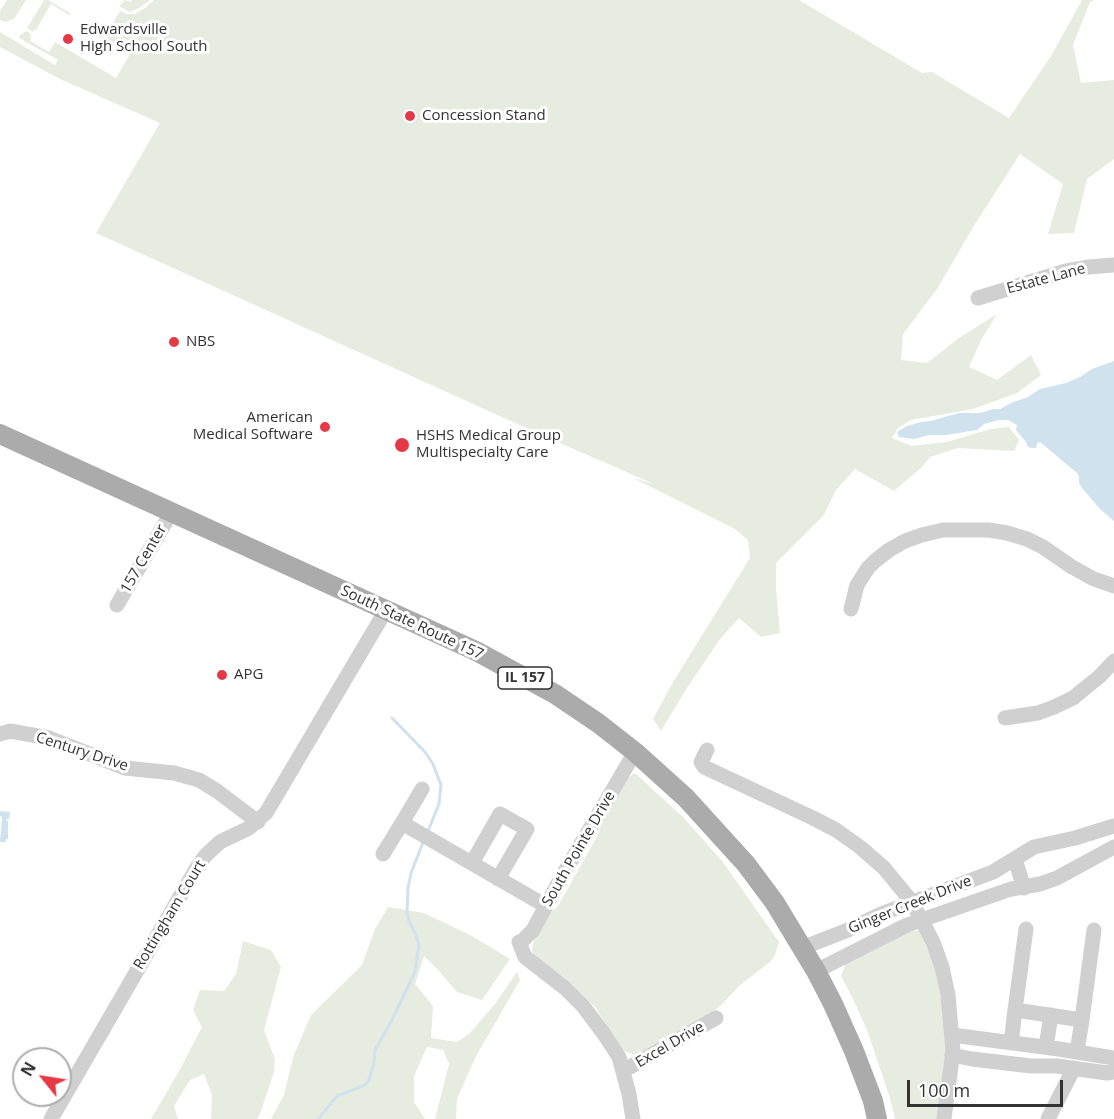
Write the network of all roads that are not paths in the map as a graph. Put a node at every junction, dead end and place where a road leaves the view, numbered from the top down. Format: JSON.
{"nodes":[{"id":1,"x":1114,"y":265,"type":"edge"},
{"id":2,"x":978,"y":298,"type":"dead end"},
{"id":3,"x":0,"y":434,"type":"edge"},
{"id":4,"x":171,"y":513,"type":"junction"},
{"id":5,"x":1114,"y":586,"type":"edge"},
{"id":6,"x":117,"y":605,"type":"dead end"},
{"id":7,"x":851,"y":609,"type":"dead end"},
{"id":8,"x":386,"y":610,"type":"junction"},
{"id":9,"x":1114,"y":661,"type":"edge"},
{"id":10,"x":1005,"y":718,"type":"dead end"},
{"id":11,"x":0,"y":734,"type":"edge"},
{"id":12,"x":707,"y":750,"type":"dead end"},
{"id":13,"x":635,"y":752,"type":"junction"},
{"id":14,"x":422,"y":789,"type":"dead end"},
{"id":15,"x":258,"y":822,"type":"junction"},
{"id":16,"x":402,"y":823,"type":"junction"},
{"id":17,"x":1114,"y":826,"type":"edge"},
{"id":18,"x":1075,"y":838,"type":"junction"},
{"id":19,"x":1114,"y":847,"type":"edge"},
{"id":20,"x":383,"y":854,"type":"dead end"},
{"id":21,"x":1015,"y":859,"type":"junction"},
{"id":22,"x":472,"y":863,"type":"junction"},
{"id":23,"x":1084,"y":863,"type":"junction"},
{"id":24,"x":498,"y":879,"type":"junction"},
{"id":25,"x":1024,"y":888,"type":"junction"},
{"id":26,"x":912,"y":902,"type":"junction"},
{"id":27,"x":546,"y":906,"type":"junction"},
{"id":28,"x":922,"y":919,"type":"junction"},
{"id":29,"x":1026,"y":929,"type":"dead end"},
{"id":30,"x":1094,"y":930,"type":"dead end"},
{"id":31,"x":802,"y":948,"type":"junction"},
{"id":32,"x":816,"y":971,"type":"junction"},
{"id":33,"x":1016,"y":1010,"type":"junction"},
{"id":34,"x":1051,"y":1015,"type":"junction"},
{"id":35,"x":716,"y":1018,"type":"dead end"},
{"id":36,"x":1082,"y":1020,"type":"junction"},
{"id":37,"x":952,"y":1035,"type":"junction"},
{"id":38,"x":1011,"y":1043,"type":"junction"},
{"id":39,"x":1053,"y":1048,"type":"junction"},
{"id":40,"x":1077,"y":1051,"type":"junction"},
{"id":41,"x":952,"y":1055,"type":"junction"},
{"id":42,"x":1114,"y":1058,"type":"edge"},
{"id":43,"x":1057,"y":1066,"type":"junction"},
{"id":44,"x":1074,"y":1068,"type":"junction"},
{"id":45,"x":623,"y":1071,"type":"junction"},
{"id":46,"x":1114,"y":1072,"type":"edge"},
{"id":47,"x":51,"y":1119,"type":"edge"},
{"id":48,"x":633,"y":1119,"type":"edge"},
{"id":49,"x":877,"y":1119,"type":"edge"},
{"id":50,"x":944,"y":1119,"type":"edge"},
{"id":51,"x":1048,"y":1119,"type":"edge"}],
"edges":[{"from":1,"to":2,"type":"street","name":"Estate Lane"},
{"from":3,"to":4,"type":"main road","name":"South State Route 157","number":"IL 157"},
{"from":4,"to":6,"type":"street","name":"157 Center"},
{"from":4,"to":8,"type":"main road","name":"South State Route 157","number":"IL 157"},
{"from":5,"to":7,"type":"street"},
{"from":8,"to":13,"type":"main road","name":"South State Route 157","number":"IL 157"},
{"from":8,"to":15,"type":"street","name":"Rottingham Court"},
{"from":9,"to":10,"type":"street"},
{"from":11,"to":15,"type":"street","name":"Century Drive"},
{"from":12,"to":26,"type":"street"},
{"from":13,"to":27,"type":"street","name":"South Pointe Drive"},
{"from":13,"to":31,"type":"main road","name":"South State Route 157","number":"IL 157"},
{"from":14,"to":16,"type":"street"},
{"from":15,"to":47,"type":"street","name":"Rottingham Court"},
{"from":16,"to":20,"type":"street"},
{"from":16,"to":22,"type":"street"},
{"from":17,"to":18,"type":"street","name":"Ginger Creek Drive"},
{"from":18,"to":21,"type":"street","name":"Ginger Creek Drive"},
{"from":18,"to":23,"type":"street"},
{"from":19,"to":23,"type":"street","name":"Ginger Creek Drive"},
{"from":21,"to":25,"type":"street"},
{"from":21,"to":26,"type":"street","name":"Ginger Creek Drive"},
{"from":22,"to":24,"type":"street"},
{"from":22,"to":24,"type":"street"},
{"from":23,"to":25,"type":"street","name":"Ginger Creek Drive"},
{"from":24,"to":27,"type":"street"},
{"from":25,"to":28,"type":"street","name":"Ginger Creek Drive"},
{"from":26,"to":28,"type":"street"},
{"from":26,"to":31,"type":"street","name":"Ginger Creek Drive"},
{"from":27,"to":45,"type":"street","name":"South Pointe Drive"},
{"from":28,"to":32,"type":"street","name":"Ginger Creek Drive"},
{"from":28,"to":37,"type":"street"},
{"from":29,"to":33,"type":"street"},
{"from":30,"to":36,"type":"street"},
{"from":31,"to":32,"type":"main road","name":"South State Route 157","number":"IL 157"},
{"from":32,"to":49,"type":"main road","name":"South State Route 157","number":"IL 157"},
{"from":33,"to":34,"type":"street"},
{"from":33,"to":38,"type":"street"},
{"from":34,"to":36,"type":"street"},
{"from":34,"to":39,"type":"street"},
{"from":35,"to":45,"type":"street","name":"Excel Drive"},
{"from":36,"to":40,"type":"street"},
{"from":37,"to":38,"type":"street"},
{"from":37,"to":41,"type":"street"},
{"from":38,"to":39,"type":"street"},
{"from":39,"to":40,"type":"street"},
{"from":39,"to":43,"type":"street"},
{"from":40,"to":42,"type":"street"},
{"from":41,"to":43,"type":"street"},
{"from":41,"to":50,"type":"street"},
{"from":43,"to":44,"type":"street"},
{"from":44,"to":46,"type":"street"},
{"from":44,"to":51,"type":"street"},
{"from":45,"to":48,"type":"street"}]}
